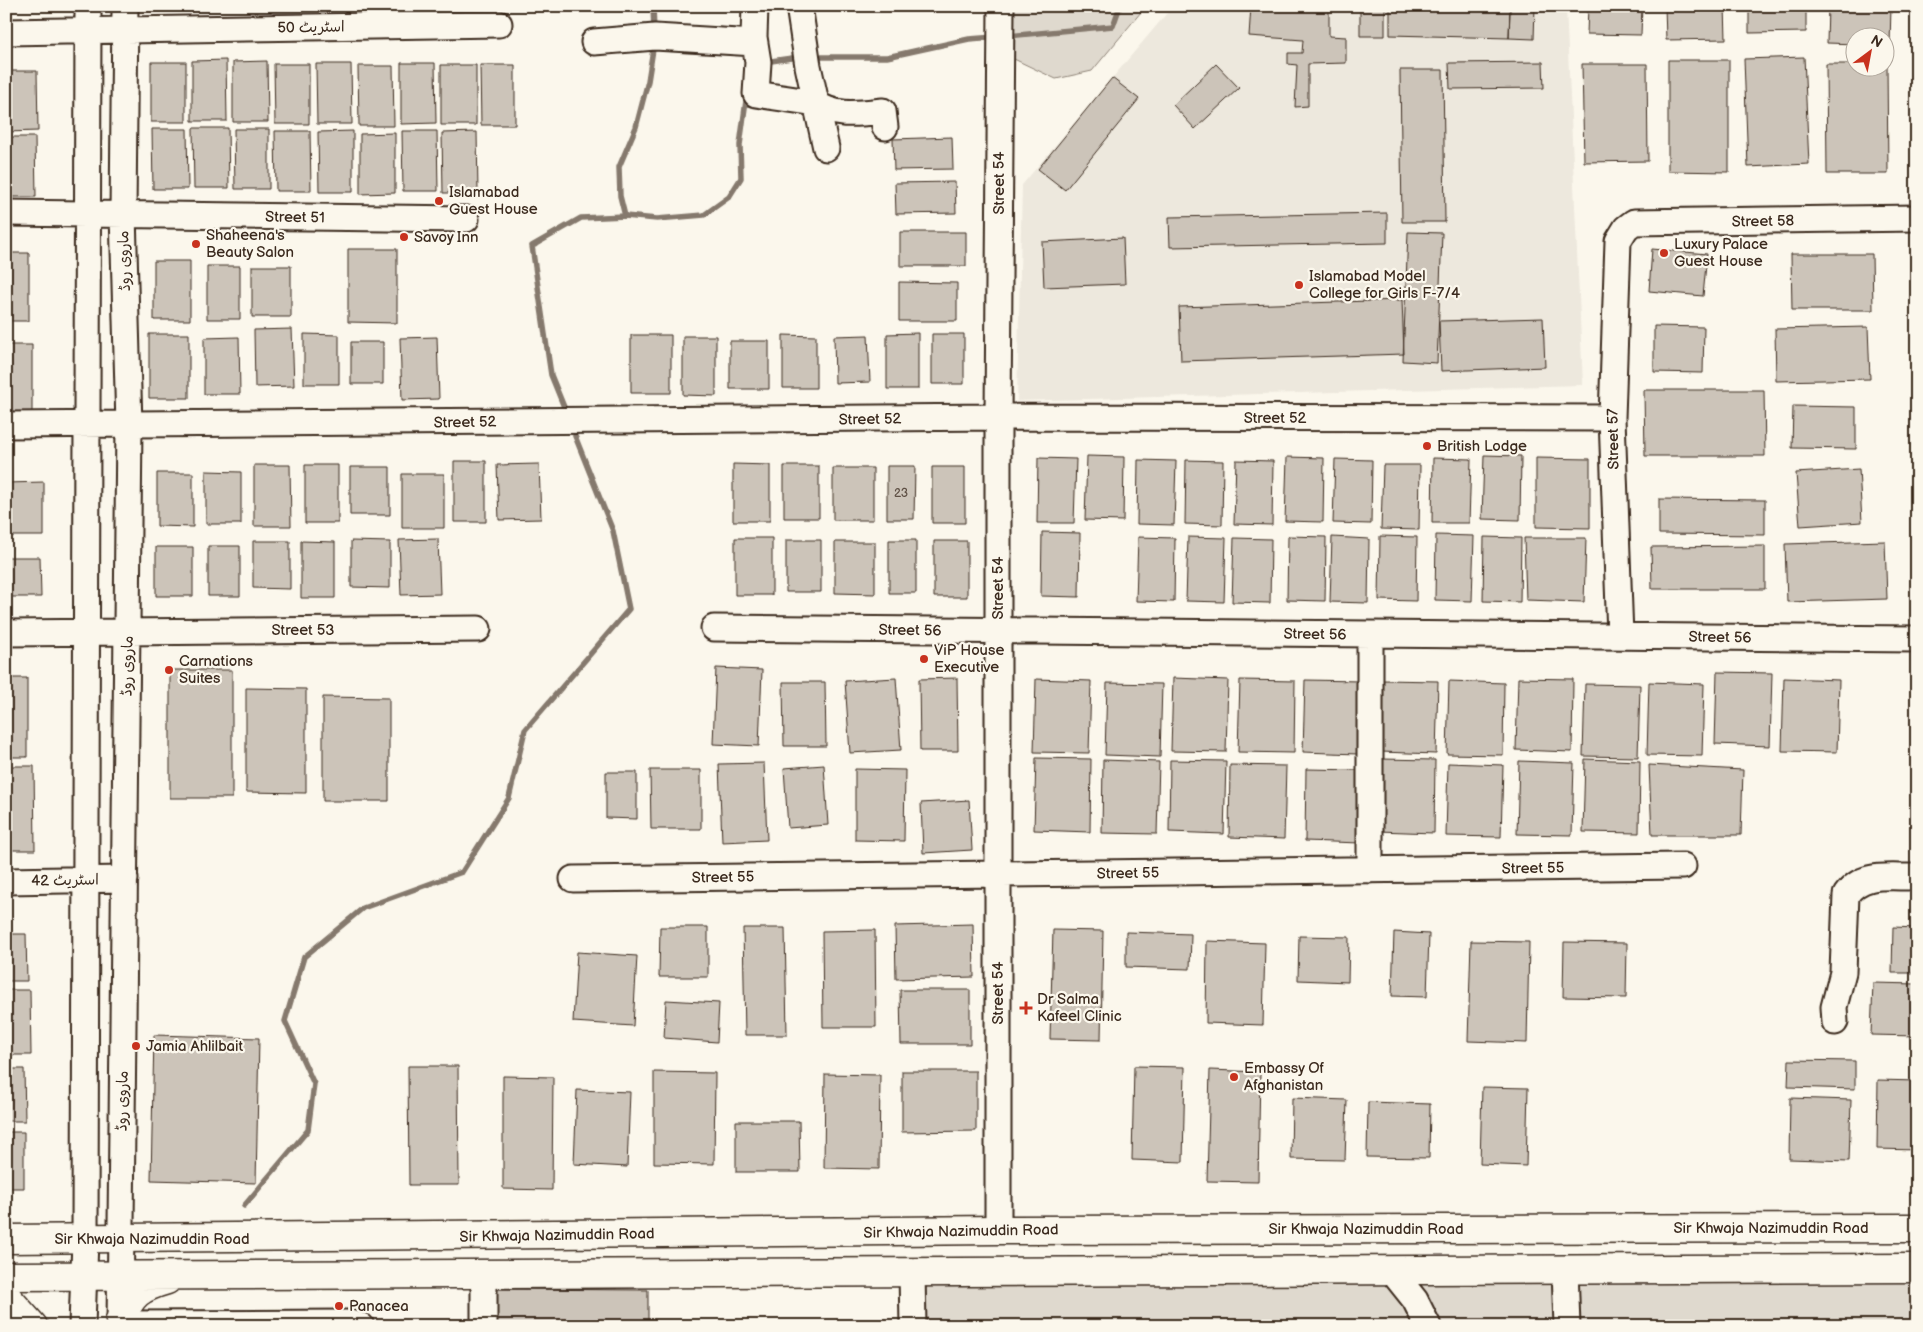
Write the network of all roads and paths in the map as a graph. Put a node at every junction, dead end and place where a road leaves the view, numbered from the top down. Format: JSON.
{"nodes":[{"id":1,"x":88,"y":6,"type":"edge"},
{"id":2,"x":755,"y":6,"type":"edge"},
{"id":3,"x":800,"y":6,"type":"edge"},
{"id":4,"x":1001,"y":6,"type":"edge"},
{"id":5,"x":124,"y":18,"type":"edge"},
{"id":6,"x":499,"y":24,"type":"dead end"},
{"id":7,"x":6,"y":32,"type":"edge"},
{"id":8,"x":88,"y":32,"type":"junction"},
{"id":9,"x":594,"y":42,"type":"dead end"},
{"id":10,"x":757,"y":60,"type":"junction"},
{"id":11,"x":816,"y":104,"type":"junction"},
{"id":12,"x":885,"y":127,"type":"dead end"},
{"id":13,"x":826,"y":148,"type":"dead end"},
{"id":14,"x":6,"y":213,"type":"edge"},
{"id":15,"x":88,"y":213,"type":"junction"},
{"id":16,"x":123,"y":214,"type":"junction"},
{"id":17,"x":1917,"y":218,"type":"edge"},
{"id":18,"x":466,"y":219,"type":"dead end"},
{"id":19,"x":1618,"y":241,"type":"joint"},
{"id":20,"x":998,"y":417,"type":"junction"},
{"id":21,"x":1612,"y":418,"type":"junction"},
{"id":22,"x":6,"y":425,"type":"edge"},
{"id":23,"x":88,"y":425,"type":"junction"},
{"id":24,"x":129,"y":425,"type":"junction"},
{"id":25,"x":714,"y":628,"type":"dead end"},
{"id":26,"x":478,"y":629,"type":"dead end"},
{"id":27,"x":128,"y":631,"type":"junction"},
{"id":28,"x":998,"y":631,"type":"junction"},
{"id":29,"x":86,"y":632,"type":"junction"},
{"id":30,"x":6,"y":633,"type":"edge"},
{"id":31,"x":1370,"y":634,"type":"junction"},
{"id":32,"x":1620,"y":636,"type":"junction"},
{"id":33,"x":1917,"y":639,"type":"edge"},
{"id":34,"x":1682,"y":866,"type":"dead end"},
{"id":35,"x":1370,"y":870,"type":"junction"},
{"id":36,"x":998,"y":874,"type":"junction"},
{"id":37,"x":1917,"y":877,"type":"edge"},
{"id":38,"x":573,"y":878,"type":"dead end"},
{"id":39,"x":125,"y":879,"type":"junction"},
{"id":40,"x":86,"y":880,"type":"junction"},
{"id":41,"x":6,"y":881,"type":"edge"},
{"id":42,"x":1835,"y":1022,"type":"dead end"},
{"id":43,"x":1917,"y":1228,"type":"edge"},
{"id":44,"x":1293,"y":1229,"type":"junction"},
{"id":45,"x":998,"y":1230,"type":"junction"},
{"id":46,"x":6,"y":1240,"type":"edge"},
{"id":47,"x":85,"y":1240,"type":"junction"},
{"id":48,"x":120,"y":1240,"type":"junction"},
{"id":49,"x":1917,"y":1268,"type":"edge"},
{"id":50,"x":1565,"y":1269,"type":"junction"},
{"id":51,"x":1391,"y":1270,"type":"junction"},
{"id":52,"x":1296,"y":1271,"type":"junction"},
{"id":53,"x":912,"y":1273,"type":"junction"},
{"id":54,"x":484,"y":1275,"type":"junction"},
{"id":55,"x":6,"y":1276,"type":"edge"},
{"id":56,"x":83,"y":1276,"type":"junction"},
{"id":57,"x":182,"y":1276,"type":"junction"},
{"id":58,"x":121,"y":1277,"type":"junction"},
{"id":59,"x":6,"y":1296,"type":"edge"},
{"id":60,"x":120,"y":1323,"type":"edge"},
{"id":61,"x":159,"y":1325,"type":"edge"},
{"id":62,"x":34,"y":1326,"type":"edge"},
{"id":63,"x":82,"y":1326,"type":"edge"},
{"id":64,"x":361,"y":1326,"type":"edge"},
{"id":65,"x":484,"y":1326,"type":"edge"},
{"id":66,"x":913,"y":1326,"type":"edge"},
{"id":67,"x":1428,"y":1326,"type":"edge"},
{"id":68,"x":1566,"y":1326,"type":"edge"}],
"edges":[{"from":1,"to":8,"type":"street"},
{"from":2,"to":10,"type":"street"},
{"from":3,"to":11,"type":"street"},
{"from":4,"to":20,"type":"street","name":"Street 54"},
{"from":5,"to":6,"type":"street","name":"اسٹریٹ 50"},
{"from":5,"to":8,"type":"street","name":"اسٹریٹ 50"},
{"from":5,"to":16,"type":"street","name":"ماروی روڈ"},
{"from":7,"to":8,"type":"street","name":"اسٹریٹ 50"},
{"from":8,"to":15,"type":"street"},
{"from":9,"to":10,"type":"street"},
{"from":10,"to":11,"type":"street"},
{"from":11,"to":12,"type":"street"},
{"from":11,"to":13,"type":"street"},
{"from":14,"to":15,"type":"street","name":"Street 51"},
{"from":15,"to":16,"type":"street","name":"Street 51"},
{"from":15,"to":23,"type":"street"},
{"from":16,"to":18,"type":"street","name":"Street 51"},
{"from":16,"to":24,"type":"street","name":"ماروی روڈ"},
{"from":17,"to":19,"type":"street","name":"Street 58"},
{"from":19,"to":21,"type":"street","name":"Street 57"},
{"from":20,"to":21,"type":"street","name":"Street 52"},
{"from":20,"to":24,"type":"street","name":"Street 52"},
{"from":20,"to":28,"type":"street","name":"Street 54"},
{"from":21,"to":32,"type":"street","name":"Street 57"},
{"from":22,"to":23,"type":"street","name":"Street 52"},
{"from":23,"to":24,"type":"street","name":"Street 52"},
{"from":23,"to":29,"type":"street"},
{"from":24,"to":27,"type":"street","name":"ماروی روڈ"},
{"from":25,"to":28,"type":"street","name":"Street 56"},
{"from":26,"to":27,"type":"street","name":"Street 53"},
{"from":27,"to":29,"type":"street","name":"Street 53"},
{"from":27,"to":39,"type":"street","name":"ماروی روڈ"},
{"from":28,"to":31,"type":"street","name":"Street 56"},
{"from":28,"to":36,"type":"street","name":"Street 54"},
{"from":29,"to":30,"type":"street","name":"Street 53"},
{"from":29,"to":40,"type":"street"},
{"from":31,"to":32,"type":"street","name":"Street 56"},
{"from":31,"to":35,"type":"street"},
{"from":32,"to":33,"type":"street","name":"Street 56"},
{"from":34,"to":35,"type":"street","name":"Street 55"},
{"from":35,"to":36,"type":"street","name":"Street 55"},
{"from":36,"to":38,"type":"street","name":"Street 55"},
{"from":36,"to":45,"type":"street","name":"Street 54"},
{"from":37,"to":42,"type":"street"},
{"from":39,"to":40,"type":"street","name":"اسٹریٹ 42"},
{"from":39,"to":48,"type":"street","name":"ماروی روڈ"},
{"from":40,"to":41,"type":"street","name":"اسٹریٹ 42"},
{"from":40,"to":47,"type":"street"},
{"from":43,"to":44,"type":"main road","name":"Sir Khwaja Nazimuddin Road"},
{"from":44,"to":45,"type":"main road","name":"Sir Khwaja Nazimuddin Road"},
{"from":44,"to":52,"type":"main road"},
{"from":45,"to":48,"type":"main road","name":"Sir Khwaja Nazimuddin Road"},
{"from":46,"to":47,"type":"main road","name":"Sir Khwaja Nazimuddin Road"},
{"from":47,"to":48,"type":"main road","name":"Sir Khwaja Nazimuddin Road"},
{"from":47,"to":56,"type":"street"},
{"from":48,"to":58,"type":"street","name":"ماروی روڈ"},
{"from":49,"to":50,"type":"main road"},
{"from":50,"to":51,"type":"main road"},
{"from":50,"to":68,"type":"street"},
{"from":51,"to":52,"type":"main road"},
{"from":51,"to":67,"type":"street"},
{"from":52,"to":53,"type":"main road"},
{"from":53,"to":54,"type":"main road"},
{"from":53,"to":66,"type":"street"},
{"from":54,"to":57,"type":"main road"},
{"from":54,"to":65,"type":"street"},
{"from":55,"to":56,"type":"main road"},
{"from":56,"to":58,"type":"main road"},
{"from":56,"to":63,"type":"street"},
{"from":57,"to":58,"type":"main road"},
{"from":57,"to":60,"type":"main road"},
{"from":58,"to":60,"type":"street","name":"ماروی روڈ"},
{"from":59,"to":62,"type":"main road"},
{"from":60,"to":61,"type":"street"},
{"from":61,"to":64,"type":"street"}]}
